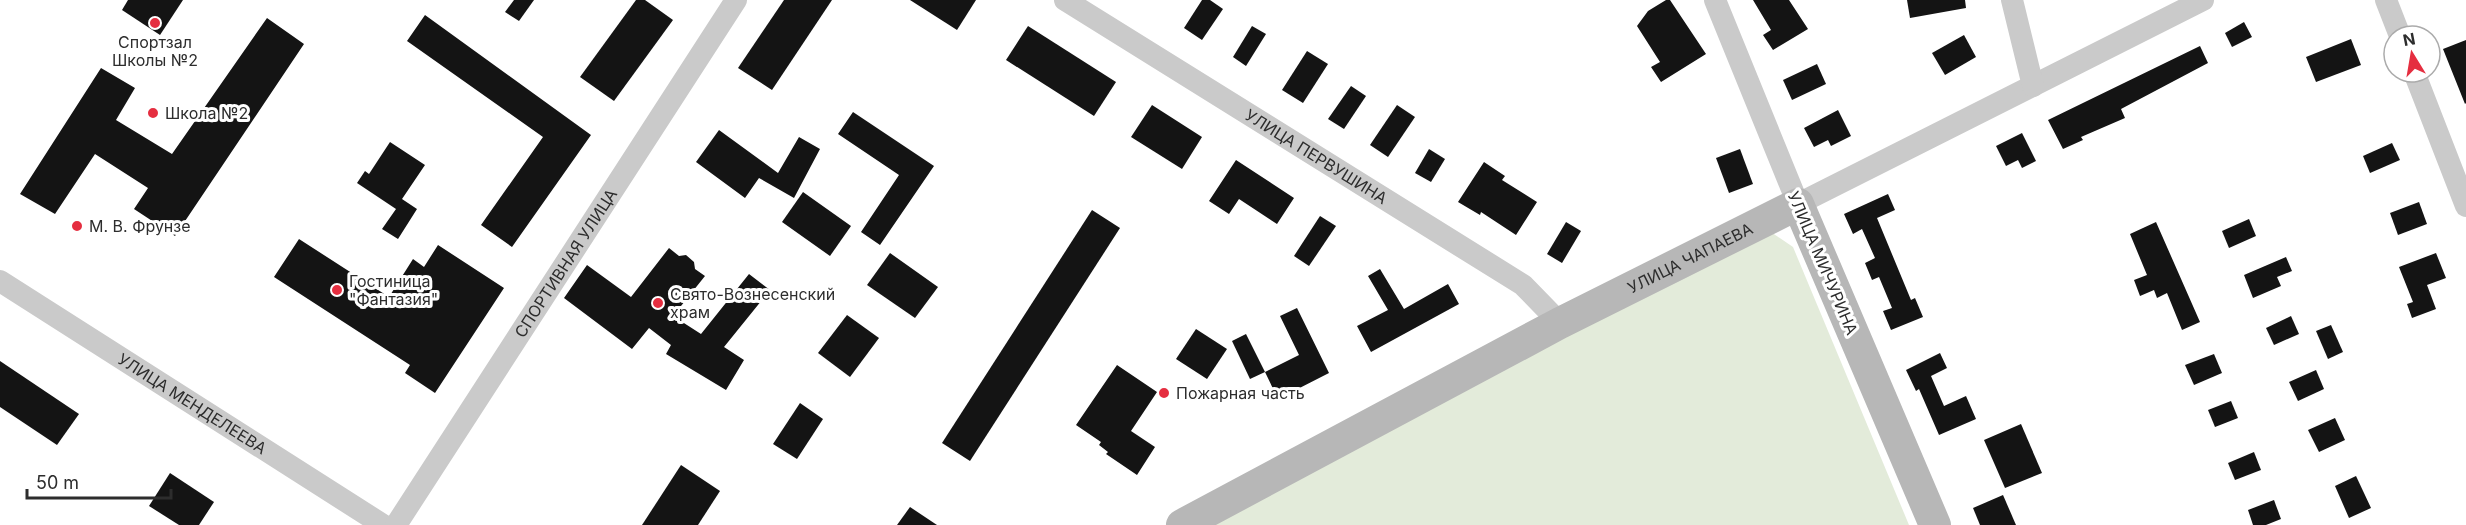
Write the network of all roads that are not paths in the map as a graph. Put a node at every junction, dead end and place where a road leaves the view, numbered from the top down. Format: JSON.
{"nodes":[{"id":1,"x":736,"y":0,"type":"edge"},
{"id":2,"x":1065,"y":0,"type":"edge"},
{"id":3,"x":1715,"y":0,"type":"edge"},
{"id":4,"x":2012,"y":0,"type":"edge"},
{"id":5,"x":2203,"y":0,"type":"edge"},
{"id":6,"x":2385,"y":0,"type":"edge"},
{"id":7,"x":2395,"y":24,"type":"edge"},
{"id":8,"x":2419,"y":84,"type":"edge"},
{"id":9,"x":2032,"y":86,"type":"junction"},
{"id":10,"x":1798,"y":204,"type":"junction"},
{"id":11,"x":2466,"y":206,"type":"edge"},
{"id":12,"x":0,"y":281,"type":"edge"},
{"id":13,"x":1560,"y":323,"type":"junction"},
{"id":14,"x":383,"y":525,"type":"edge"},
{"id":15,"x":396,"y":525,"type":"edge"},
{"id":16,"x":1182,"y":525,"type":"edge"},
{"id":17,"x":1935,"y":525,"type":"edge"}],
"edges":[{"from":1,"to":15,"type":"street","name":"СПОРТИВНАЯ УЛИЦА"},
{"from":2,"to":13,"type":"street","name":"УЛИЦА ПЕРВУШИНА"},
{"from":3,"to":10,"type":"street","name":"УЛИЦА МИЧУРИНА"},
{"from":4,"to":9,"type":"street"},
{"from":5,"to":9,"type":"street","name":"УЛИЦА ЧАПАЕВА"},
{"from":6,"to":7,"type":"street"},
{"from":8,"to":11,"type":"street"},
{"from":9,"to":10,"type":"street","name":"УЛИЦА ЧАПАЕВА"},
{"from":10,"to":13,"type":"main road","name":"УЛИЦА ЧАПАЕВА"},
{"from":10,"to":17,"type":"main road","name":"УЛИЦА МИЧУРИНА"},
{"from":12,"to":14,"type":"street","name":"УЛИЦА МЕНДЕЛЕЕВА"},
{"from":13,"to":16,"type":"main road","name":"УЛИЦА ЧАПАЕВА"}]}
